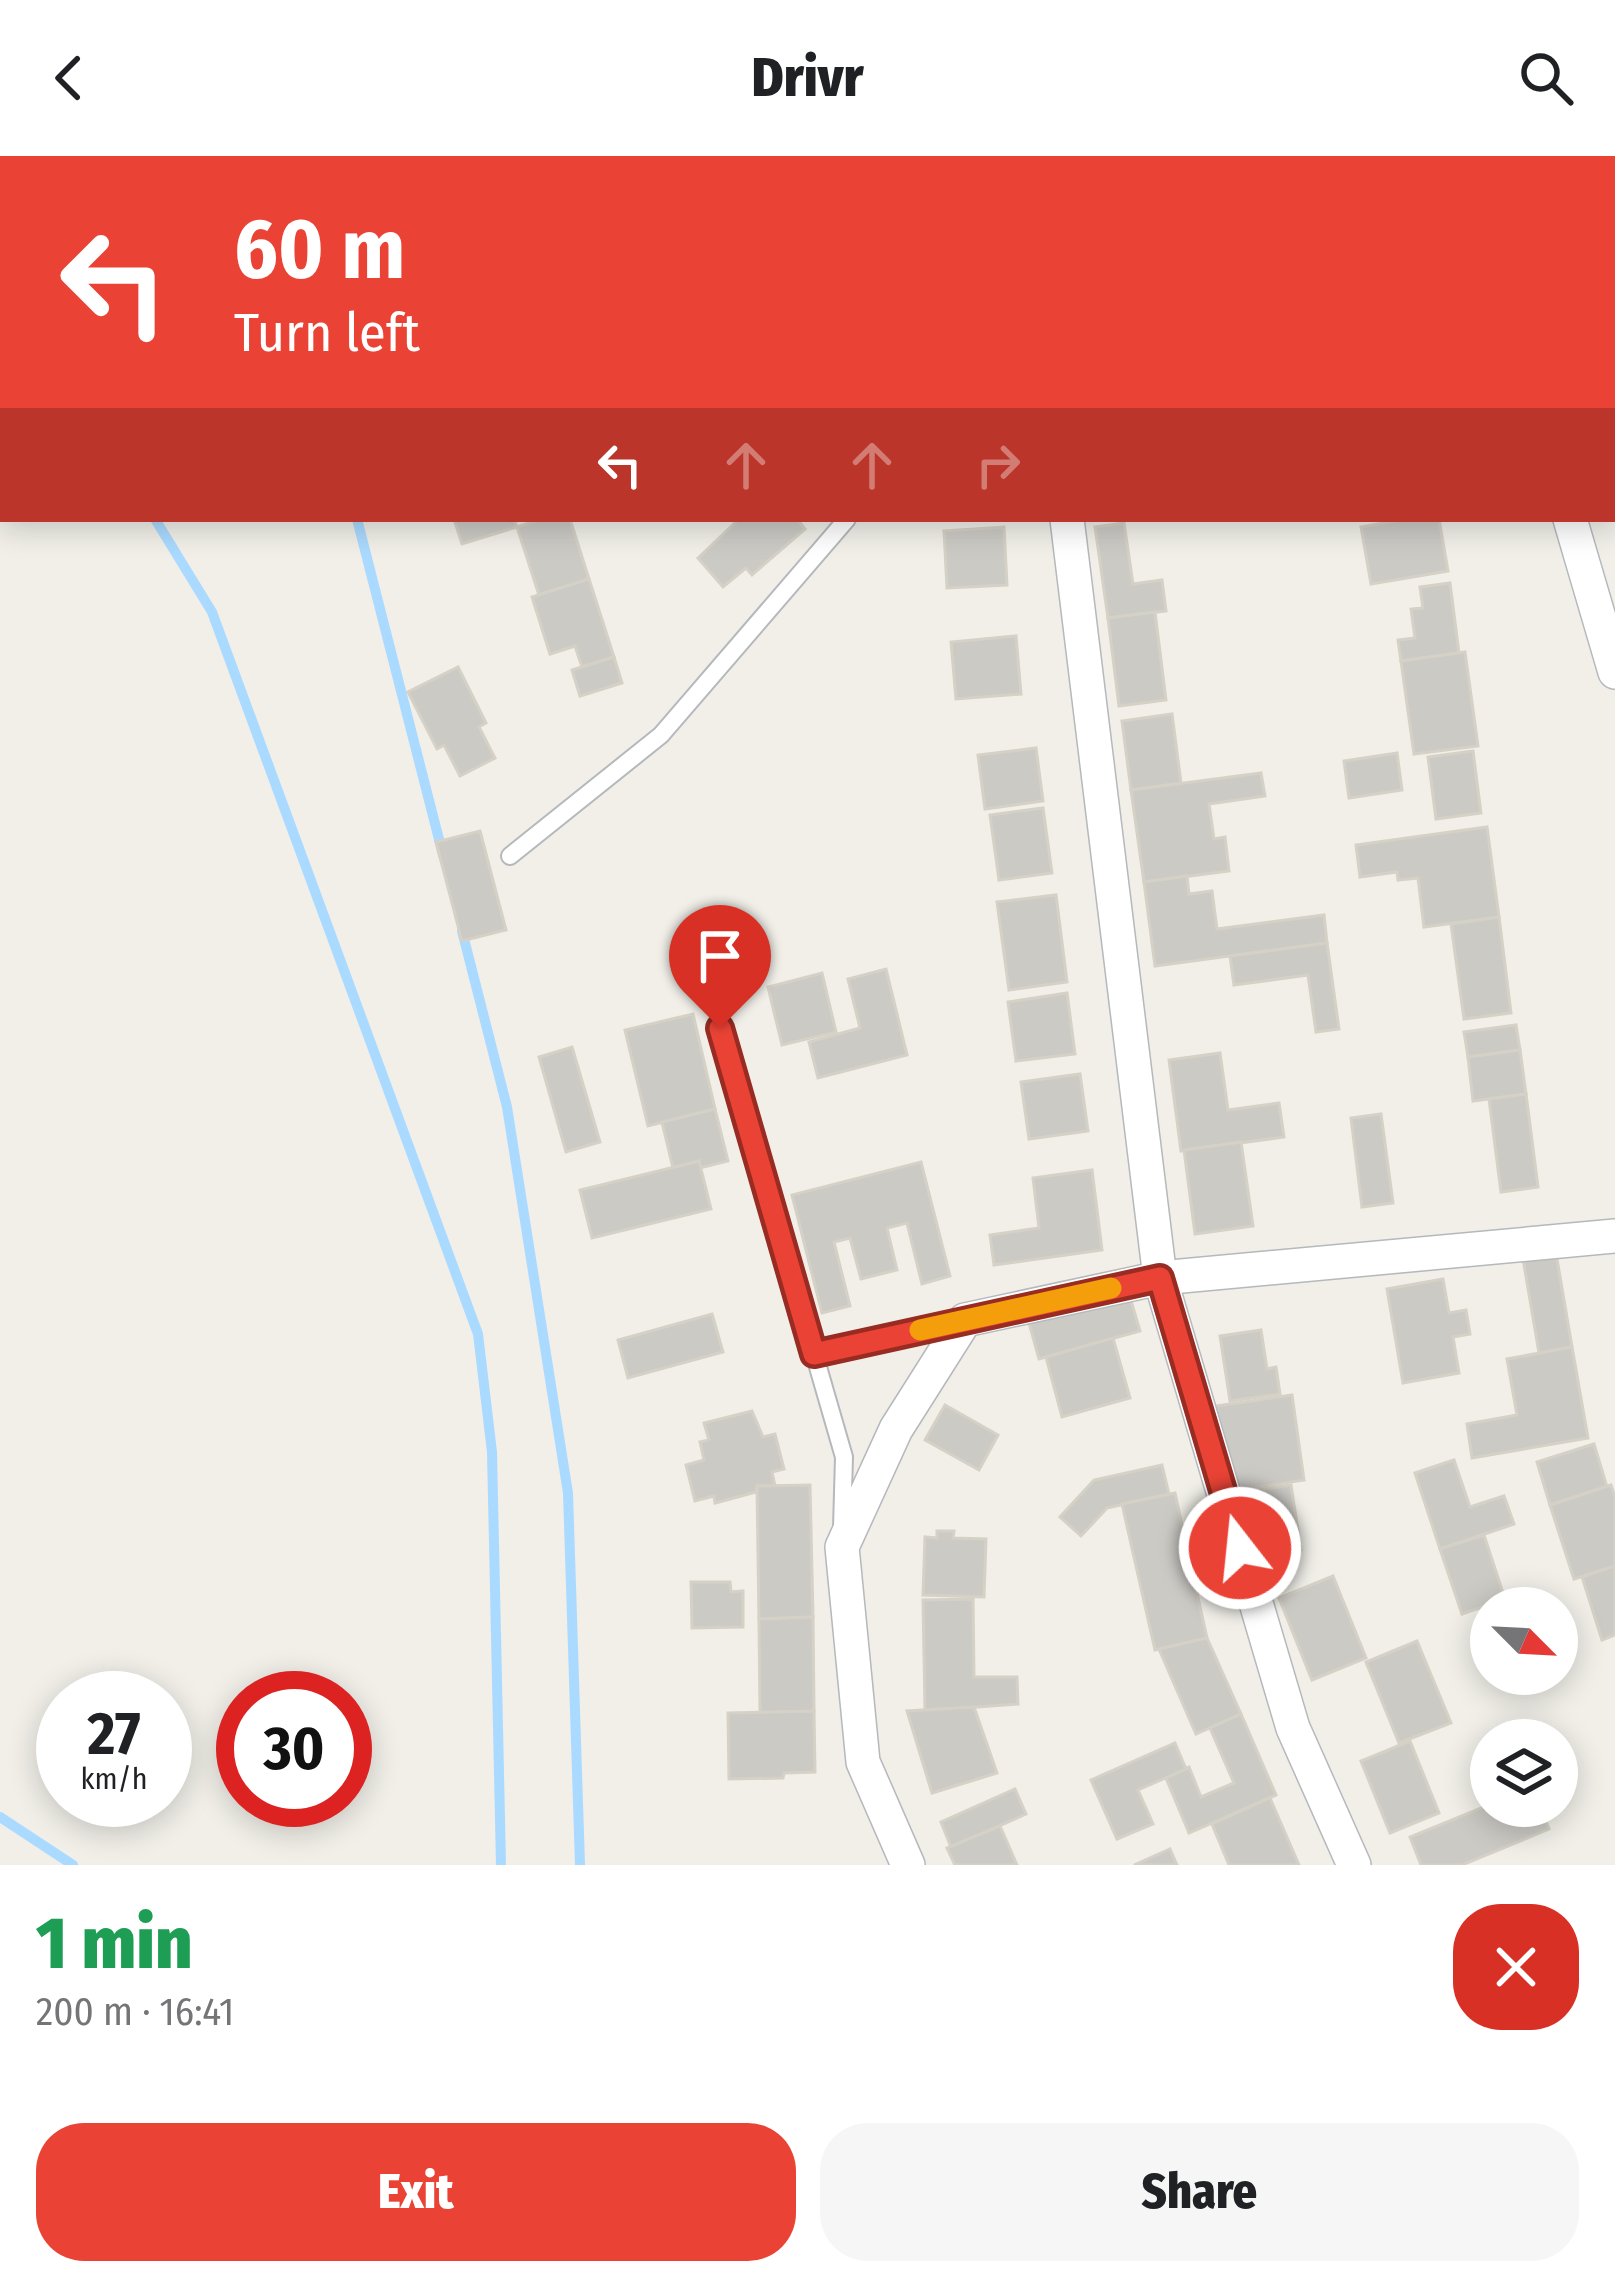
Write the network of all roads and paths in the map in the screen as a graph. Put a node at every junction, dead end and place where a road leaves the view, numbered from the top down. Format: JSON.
{"nodes":[{"id":1,"x":844,"y":522,"type":"edge"},
{"id":2,"x":1067,"y":522,"type":"edge"},
{"id":3,"x":1571,"y":522,"type":"edge"},
{"id":4,"x":1615,"y":672,"type":"edge"},
{"id":5,"x":510,"y":856,"type":"dead end"},
{"id":6,"x":720,"y":1028,"type":"dead end"},
{"id":7,"x":1615,"y":1236,"type":"edge"},
{"id":8,"x":1160,"y":1278,"type":"junction"},
{"id":9,"x":964,"y":1320,"type":"junction"},
{"id":10,"x":814,"y":1354,"type":"junction"},
{"id":11,"x":842,"y":1547,"type":"junction"},
{"id":12,"x":908,"y":1865,"type":"edge"},
{"id":13,"x":1354,"y":1865,"type":"edge"}],
"edges":[{"from":1,"to":5,"type":"lane"},
{"from":2,"to":8,"type":"street"},
{"from":3,"to":4,"type":"street"},
{"from":6,"to":10,"type":"lane"},
{"from":7,"to":8,"type":"street"},
{"from":8,"to":9,"type":"street"},
{"from":8,"to":13,"type":"street"},
{"from":9,"to":10,"type":"lane"},
{"from":9,"to":11,"type":"street"},
{"from":10,"to":11,"type":"lane"},
{"from":11,"to":12,"type":"street"}]}
